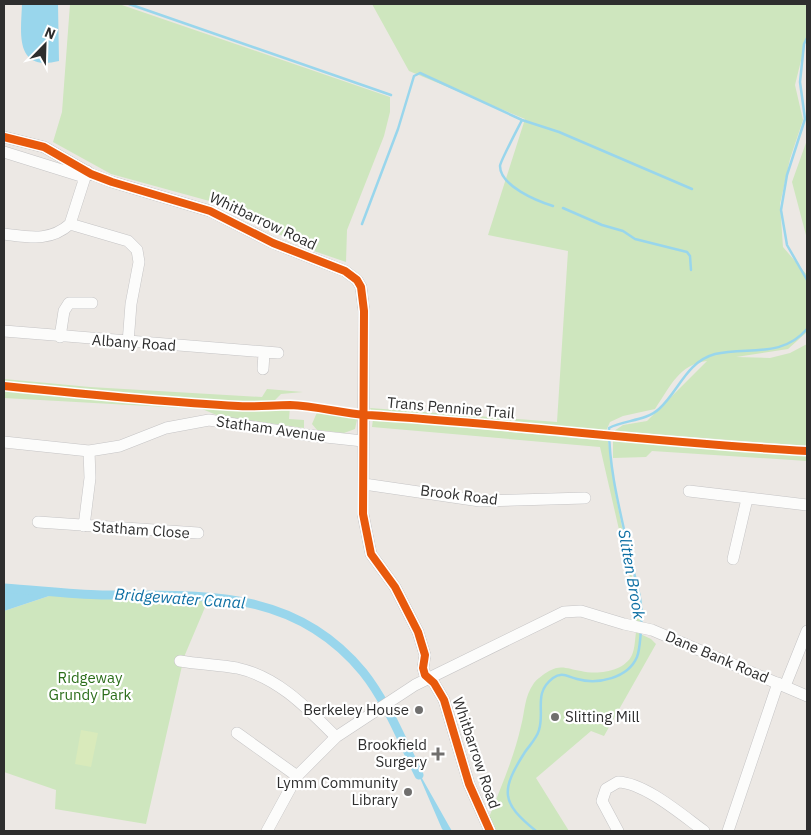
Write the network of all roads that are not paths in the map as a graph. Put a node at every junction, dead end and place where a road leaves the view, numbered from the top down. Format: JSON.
{"nodes":[{"id":1,"x":4,"y":136,"type":"edge"},
{"id":2,"x":4,"y":152,"type":"edge"},
{"id":3,"x":85,"y":174,"type":"junction"},
{"id":4,"x":70,"y":224,"type":"junction"},
{"id":5,"x":4,"y":234,"type":"edge"},
{"id":6,"x":92,"y":303,"type":"dead end"},
{"id":7,"x":4,"y":331,"type":"edge"},
{"id":8,"x":60,"y":337,"type":"junction"},
{"id":9,"x":128,"y":343,"type":"junction"},
{"id":10,"x":264,"y":353,"type":"junction"},
{"id":11,"x":278,"y":353,"type":"dead end"},
{"id":12,"x":263,"y":368,"type":"dead end"},
{"id":13,"x":363,"y":441,"type":"junction"},
{"id":14,"x":4,"y":442,"type":"edge"},
{"id":15,"x":89,"y":451,"type":"junction"},
{"id":16,"x":364,"y":484,"type":"junction"},
{"id":17,"x":689,"y":490,"type":"dead end"},
{"id":18,"x":585,"y":498,"type":"dead end"},
{"id":19,"x":747,"y":499,"type":"junction"},
{"id":20,"x":807,"y":505,"type":"edge"},
{"id":21,"x":38,"y":522,"type":"dead end"},
{"id":22,"x":84,"y":526,"type":"junction"},
{"id":23,"x":198,"y":534,"type":"dead end"},
{"id":24,"x":733,"y":559,"type":"dead end"},
{"id":25,"x":807,"y":631,"type":"edge"},
{"id":26,"x":180,"y":661,"type":"dead end"},
{"id":27,"x":428,"y":679,"type":"junction"},
{"id":28,"x":781,"y":684,"type":"junction"},
{"id":29,"x":807,"y":696,"type":"edge"},
{"id":30,"x":237,"y":733,"type":"dead end"},
{"id":31,"x":336,"y":737,"type":"junction"},
{"id":32,"x":297,"y":776,"type":"junction"},
{"id":33,"x":267,"y":831,"type":"edge"},
{"id":34,"x":490,"y":831,"type":"edge"},
{"id":35,"x":618,"y":831,"type":"edge"},
{"id":36,"x":704,"y":831,"type":"edge"},
{"id":37,"x":728,"y":831,"type":"edge"}],
"edges":[{"from":1,"to":3,"type":"street","name":"Whitbarrow Road"},
{"from":2,"to":3,"type":"street"},
{"from":3,"to":4,"type":"street"},
{"from":3,"to":13,"type":"street","name":"Whitbarrow Road"},
{"from":4,"to":5,"type":"street"},
{"from":4,"to":9,"type":"street"},
{"from":6,"to":8,"type":"street"},
{"from":7,"to":8,"type":"street","name":"Albany Road"},
{"from":8,"to":9,"type":"street","name":"Albany Road"},
{"from":9,"to":10,"type":"street","name":"Albany Road"},
{"from":10,"to":11,"type":"street","name":"Albany Road"},
{"from":10,"to":12,"type":"street"},
{"from":13,"to":15,"type":"street","name":"Statham Avenue"},
{"from":13,"to":16,"type":"street","name":"Whitbarrow Road"},
{"from":14,"to":15,"type":"street","name":"Statham Avenue"},
{"from":15,"to":22,"type":"street","name":"Statham Close"},
{"from":16,"to":18,"type":"street","name":"Brook Road"},
{"from":16,"to":27,"type":"street","name":"Whitbarrow Road"},
{"from":17,"to":19,"type":"street"},
{"from":19,"to":20,"type":"street"},
{"from":19,"to":24,"type":"street"},
{"from":21,"to":22,"type":"street","name":"Statham Close"},
{"from":22,"to":23,"type":"street","name":"Statham Close"},
{"from":25,"to":28,"type":"street"},
{"from":26,"to":31,"type":"street"},
{"from":27,"to":28,"type":"street","name":"Dane Bank Road"},
{"from":27,"to":31,"type":"street","name":"Dane Bank Road"},
{"from":27,"to":34,"type":"street","name":"Whitbarrow Road"},
{"from":28,"to":29,"type":"street"},
{"from":28,"to":37,"type":"street","name":"Dane Bank Road"},
{"from":30,"to":32,"type":"street"},
{"from":31,"to":32,"type":"street","name":"Dane Bank Road"},
{"from":32,"to":33,"type":"street","name":"Dane Bank Road"},
{"from":35,"to":36,"type":"street"}]}
